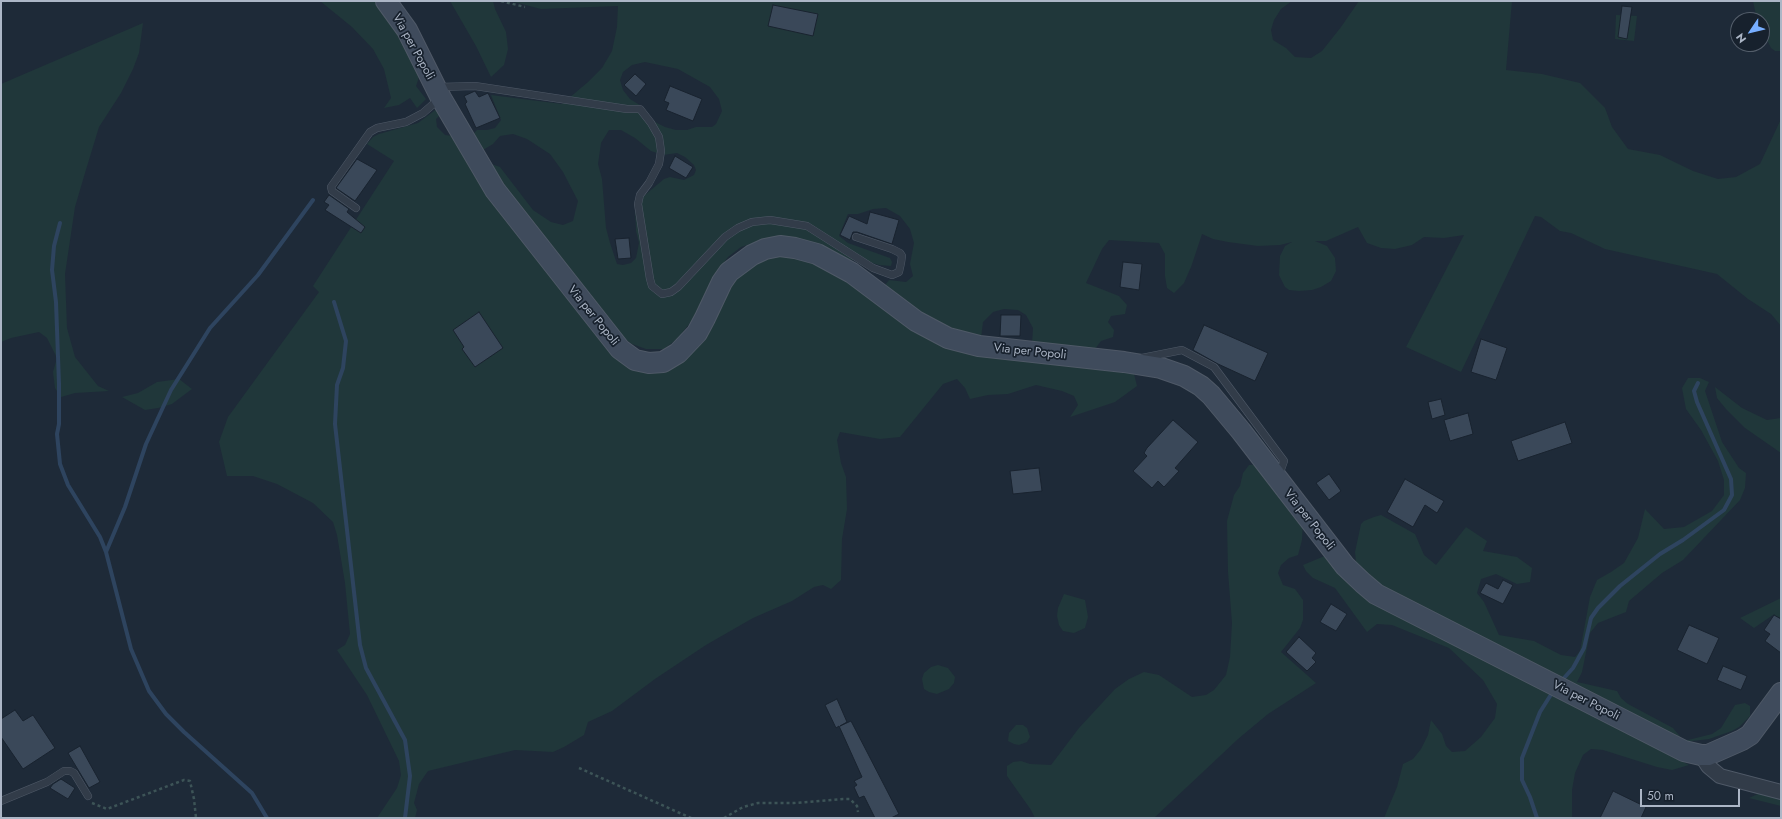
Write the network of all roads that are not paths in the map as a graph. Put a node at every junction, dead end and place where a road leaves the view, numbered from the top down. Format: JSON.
{"nodes":[{"id":1,"x":386,"y":1,"type":"edge"},
{"id":2,"x":438,"y":92,"type":"junction"},
{"id":3,"x":356,"y":208,"type":"dead end"},
{"id":4,"x":856,"y":237,"type":"dead end"},
{"id":5,"x":862,"y":270,"type":"junction"},
{"id":6,"x":1781,"y":693,"type":"edge"},
{"id":7,"x":1701,"y":755,"type":"junction"},
{"id":8,"x":1781,"y":792,"type":"edge"},
{"id":9,"x":88,"y":796,"type":"road end"},
{"id":10,"x":1,"y":801,"type":"edge"}],
"edges":[{"from":1,"to":2,"type":"main road","name":"Via per Popoli"},
{"from":2,"to":3,"type":"lane"},
{"from":2,"to":5,"type":"main road","name":"Via per Popoli"},
{"from":2,"to":5,"type":"lane"},
{"from":4,"to":5,"type":"lane"},
{"from":5,"to":7,"type":"main road","name":"Via per Popoli"},
{"from":6,"to":7,"type":"main road","name":"Via per Popoli"},
{"from":7,"to":8,"type":"street"},
{"from":9,"to":10,"type":"lane"}]}
